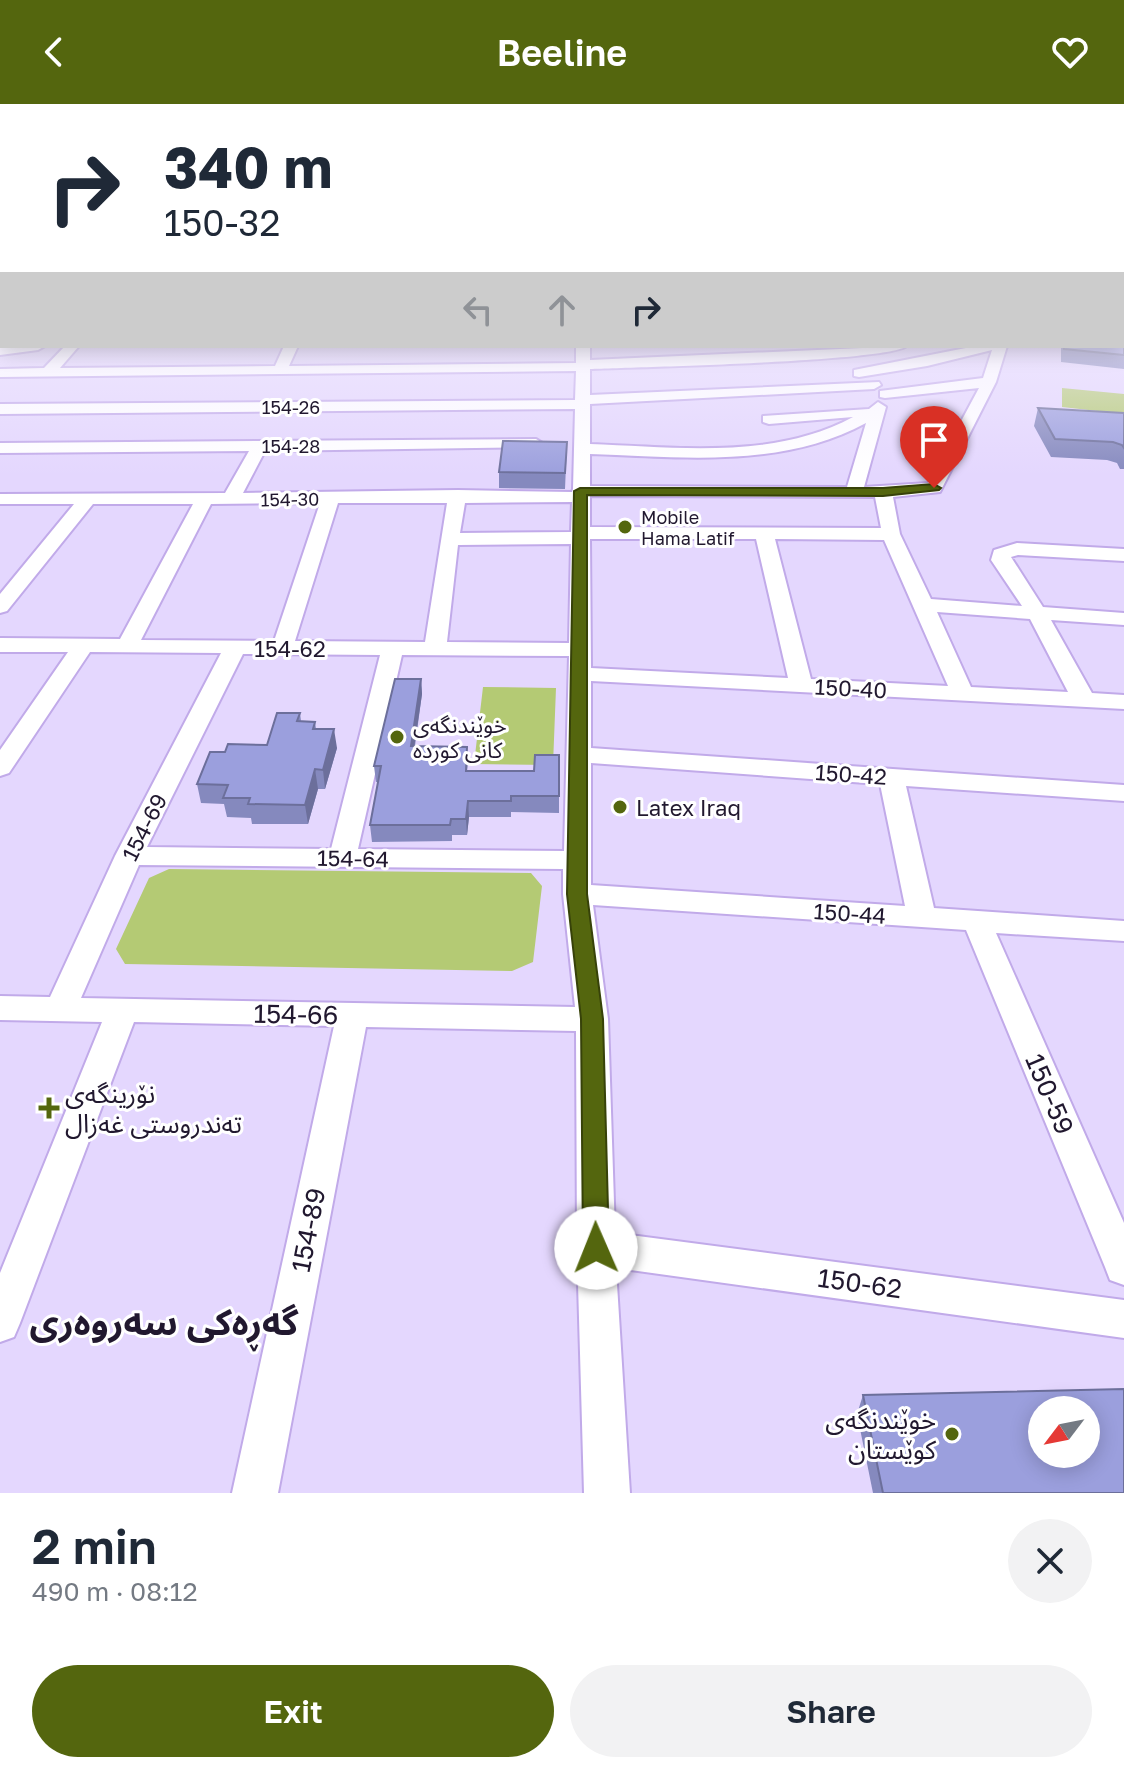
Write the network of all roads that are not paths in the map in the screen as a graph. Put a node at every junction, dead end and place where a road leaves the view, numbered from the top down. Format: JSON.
{"nodes":[{"id":1,"x":23,"y":348,"type":"edge"},
{"id":2,"x":70,"y":348,"type":"edge"},
{"id":3,"x":290,"y":348,"type":"edge"},
{"id":4,"x":879,"y":348,"type":"edge"},
{"id":5,"x":985,"y":348,"type":"edge"},
{"id":6,"x":999,"y":348,"type":"edge"},
{"id":7,"x":0,"y":351,"type":"edge"},
{"id":8,"x":835,"y":353,"type":"junction"},
{"id":9,"x":582,"y":359,"type":"edge"},
{"id":10,"x":769,"y":365,"type":"edge"},
{"id":11,"x":280,"y":371,"type":"junction"},
{"id":12,"x":0,"y":373,"type":"edge"},
{"id":13,"x":48,"y":373,"type":"junction"},
{"id":14,"x":859,"y":373,"type":"junction"},
{"id":15,"x":989,"y":382,"type":"junction"},
{"id":16,"x":376,"y":389,"type":"junction"},
{"id":17,"x":119,"y":390,"type":"junction"},
{"id":18,"x":880,"y":390,"type":"junction"},
{"id":19,"x":752,"y":392,"type":"junction"},
{"id":20,"x":582,"y":402,"type":"junction"},
{"id":21,"x":0,"y":409,"type":"edge"},
{"id":22,"x":876,"y":411,"type":"junction"},
{"id":23,"x":769,"y":419,"type":"junction"},
{"id":24,"x":160,"y":427,"type":"junction"},
{"id":25,"x":570,"y":445,"type":"junction"},
{"id":26,"x":784,"y":445,"type":"junction"},
{"id":27,"x":260,"y":446,"type":"junction"},
{"id":28,"x":0,"y":448,"type":"edge"},
{"id":29,"x":854,"y":492,"type":"junction"},
{"id":30,"x":883,"y":492,"type":"junction"},
{"id":31,"x":580,"y":494,"type":"junction"},
{"id":32,"x":458,"y":495,"type":"junction"},
{"id":33,"x":331,"y":498,"type":"junction"},
{"id":34,"x":0,"y":500,"type":"edge"},
{"id":35,"x":41,"y":500,"type":"junction"},
{"id":36,"x":204,"y":500,"type":"junction"},
{"id":37,"x":230,"y":500,"type":"junction"},
{"id":38,"x":86,"y":501,"type":"junction"},
{"id":39,"x":18,"y":509,"type":"junction"},
{"id":40,"x":0,"y":516,"type":"edge"},
{"id":41,"x":764,"y":534,"type":"junction"},
{"id":42,"x":891,"y":534,"type":"junction"},
{"id":43,"x":580,"y":535,"type":"junction"},
{"id":44,"x":449,"y":539,"type":"junction"},
{"id":45,"x":1124,"y":555,"type":"edge"},
{"id":46,"x":921,"y":605,"type":"junction"},
{"id":47,"x":0,"y":607,"type":"edge"},
{"id":48,"x":1037,"y":613,"type":"junction"},
{"id":49,"x":1124,"y":619,"type":"edge"},
{"id":50,"x":0,"y":645,"type":"edge"},
{"id":51,"x":83,"y":646,"type":"junction"},
{"id":52,"x":127,"y":646,"type":"junction"},
{"id":53,"x":235,"y":648,"type":"junction"},
{"id":54,"x":282,"y":648,"type":"junction"},
{"id":55,"x":393,"y":648,"type":"junction"},
{"id":56,"x":435,"y":648,"type":"junction"},
{"id":57,"x":579,"y":662,"type":"junction"},
{"id":58,"x":801,"y":685,"type":"junction"},
{"id":59,"x":963,"y":694,"type":"junction"},
{"id":60,"x":1084,"y":700,"type":"junction"},
{"id":61,"x":1124,"y":702,"type":"edge"},
{"id":62,"x":578,"y":755,"type":"junction"},
{"id":63,"x":0,"y":768,"type":"edge"},
{"id":64,"x":891,"y":777,"type":"junction"},
{"id":65,"x":1124,"y":793,"type":"edge"},
{"id":66,"x":129,"y":856,"type":"junction"},
{"id":67,"x":342,"y":858,"type":"junction"},
{"id":68,"x":577,"y":860,"type":"junction"},
{"id":69,"x":577,"y":894,"type":"junction"},
{"id":70,"x":922,"y":918,"type":"junction"},
{"id":71,"x":977,"y":922,"type":"junction"},
{"id":72,"x":1124,"y":931,"type":"edge"},
{"id":73,"x":0,"y":1008,"type":"edge"},
{"id":74,"x":60,"y":1009,"type":"junction"},
{"id":75,"x":123,"y":1010,"type":"junction"},
{"id":76,"x":352,"y":1015,"type":"junction"},
{"id":77,"x":592,"y":1019,"type":"junction"},
{"id":78,"x":596,"y":1248,"type":"junction"},
{"id":79,"x":1124,"y":1267,"type":"edge"},
{"id":80,"x":1124,"y":1319,"type":"edge"},
{"id":81,"x":0,"y":1323,"type":"edge"},
{"id":82,"x":255,"y":1493,"type":"edge"},
{"id":83,"x":607,"y":1493,"type":"edge"}],
"edges":[{"from":1,"to":7,"type":"street"},
{"from":2,"to":13,"type":"street"},
{"from":3,"to":11,"type":"street"},
{"from":4,"to":8,"type":"street"},
{"from":5,"to":14,"type":"street"},
{"from":6,"to":15,"type":"street"},
{"from":8,"to":10,"type":"street"},
{"from":8,"to":14,"type":"street"},
{"from":9,"to":10,"type":"street"},
{"from":9,"to":16,"type":"street"},
{"from":9,"to":20,"type":"street"},
{"from":10,"to":18,"type":"street"},
{"from":10,"to":19,"type":"street","name":"154-26"},
{"from":11,"to":16,"type":"street"},
{"from":11,"to":17,"type":"street"},
{"from":12,"to":13,"type":"street"},
{"from":13,"to":17,"type":"street"},
{"from":14,"to":18,"type":"street"},
{"from":15,"to":18,"type":"street"},
{"from":15,"to":30,"type":"street","name":"154-30"},
{"from":16,"to":20,"type":"street","name":"154-26"},
{"from":16,"to":24,"type":"street","name":"154-26"},
{"from":17,"to":21,"type":"street","name":"154-26"},
{"from":17,"to":24,"type":"street","name":"154-26"},
{"from":18,"to":22,"type":"street"},
{"from":19,"to":20,"type":"street","name":"154-26"},
{"from":19,"to":23,"type":"street"},
{"from":20,"to":25,"type":"street"},
{"from":22,"to":23,"type":"street"},
{"from":22,"to":26,"type":"street","name":"154-28"},
{"from":22,"to":29,"type":"street"},
{"from":23,"to":26,"type":"street"},
{"from":24,"to":27,"type":"street","name":"154-28"},
{"from":24,"to":28,"type":"street","name":"154-28"},
{"from":25,"to":26,"type":"street","name":"154-28"},
{"from":25,"to":27,"type":"street","name":"154-28"},
{"from":25,"to":31,"type":"street"},
{"from":27,"to":37,"type":"street"},
{"from":29,"to":30,"type":"street","name":"154-30"},
{"from":29,"to":31,"type":"street","name":"154-30"},
{"from":30,"to":42,"type":"street"},
{"from":31,"to":32,"type":"street","name":"154-30"},
{"from":31,"to":43,"type":"street"},
{"from":32,"to":33,"type":"street","name":"154-30"},
{"from":32,"to":44,"type":"street"},
{"from":33,"to":37,"type":"street","name":"154-30"},
{"from":33,"to":54,"type":"street"},
{"from":34,"to":35,"type":"street","name":"154-30"},
{"from":34,"to":39,"type":"street"},
{"from":35,"to":38,"type":"street","name":"154-30"},
{"from":35,"to":39,"type":"street"},
{"from":36,"to":37,"type":"street","name":"154-30"},
{"from":36,"to":38,"type":"street","name":"154-30"},
{"from":36,"to":52,"type":"street"},
{"from":38,"to":47,"type":"street"},
{"from":39,"to":40,"type":"street"},
{"from":41,"to":42,"type":"street"},
{"from":41,"to":43,"type":"street"},
{"from":41,"to":58,"type":"street"},
{"from":42,"to":46,"type":"street"},
{"from":43,"to":44,"type":"street"},
{"from":43,"to":57,"type":"street"},
{"from":44,"to":56,"type":"street"},
{"from":45,"to":48,"type":"street"},
{"from":46,"to":48,"type":"street"},
{"from":46,"to":59,"type":"street"},
{"from":48,"to":49,"type":"street"},
{"from":48,"to":60,"type":"street"},
{"from":50,"to":51,"type":"street","name":"154-62"},
{"from":51,"to":52,"type":"street","name":"154-62"},
{"from":51,"to":63,"type":"street"},
{"from":52,"to":53,"type":"street","name":"154-62"},
{"from":53,"to":54,"type":"street","name":"154-62"},
{"from":53,"to":66,"type":"street","name":"154-69"},
{"from":54,"to":55,"type":"street","name":"154-62"},
{"from":55,"to":56,"type":"street","name":"154-62"},
{"from":55,"to":67,"type":"street"},
{"from":56,"to":57,"type":"street","name":"154-62"},
{"from":57,"to":58,"type":"street","name":"150-40"},
{"from":57,"to":62,"type":"street"},
{"from":58,"to":59,"type":"street","name":"150-40"},
{"from":59,"to":60,"type":"street","name":"150-40"},
{"from":60,"to":61,"type":"street","name":"150-40"},
{"from":62,"to":64,"type":"street","name":"150-42"},
{"from":62,"to":68,"type":"street"},
{"from":64,"to":65,"type":"street","name":"150-42"},
{"from":64,"to":70,"type":"street"},
{"from":66,"to":67,"type":"street","name":"154-64"},
{"from":66,"to":74,"type":"street","name":"154-69"},
{"from":67,"to":68,"type":"street","name":"154-64"},
{"from":68,"to":69,"type":"street"},
{"from":69,"to":70,"type":"street","name":"150-44"},
{"from":69,"to":77,"type":"street"},
{"from":70,"to":71,"type":"street","name":"150-44"},
{"from":71,"to":72,"type":"street","name":"150-44"},
{"from":71,"to":79,"type":"street","name":"150-59"},
{"from":73,"to":74,"type":"street","name":"154-66"},
{"from":74,"to":75,"type":"street","name":"154-66"},
{"from":75,"to":76,"type":"street","name":"154-66"},
{"from":75,"to":81,"type":"street"},
{"from":76,"to":77,"type":"street","name":"154-66"},
{"from":76,"to":82,"type":"street","name":"154-89"},
{"from":77,"to":78,"type":"street"},
{"from":78,"to":80,"type":"street","name":"150-62"},
{"from":78,"to":83,"type":"street"}]}
